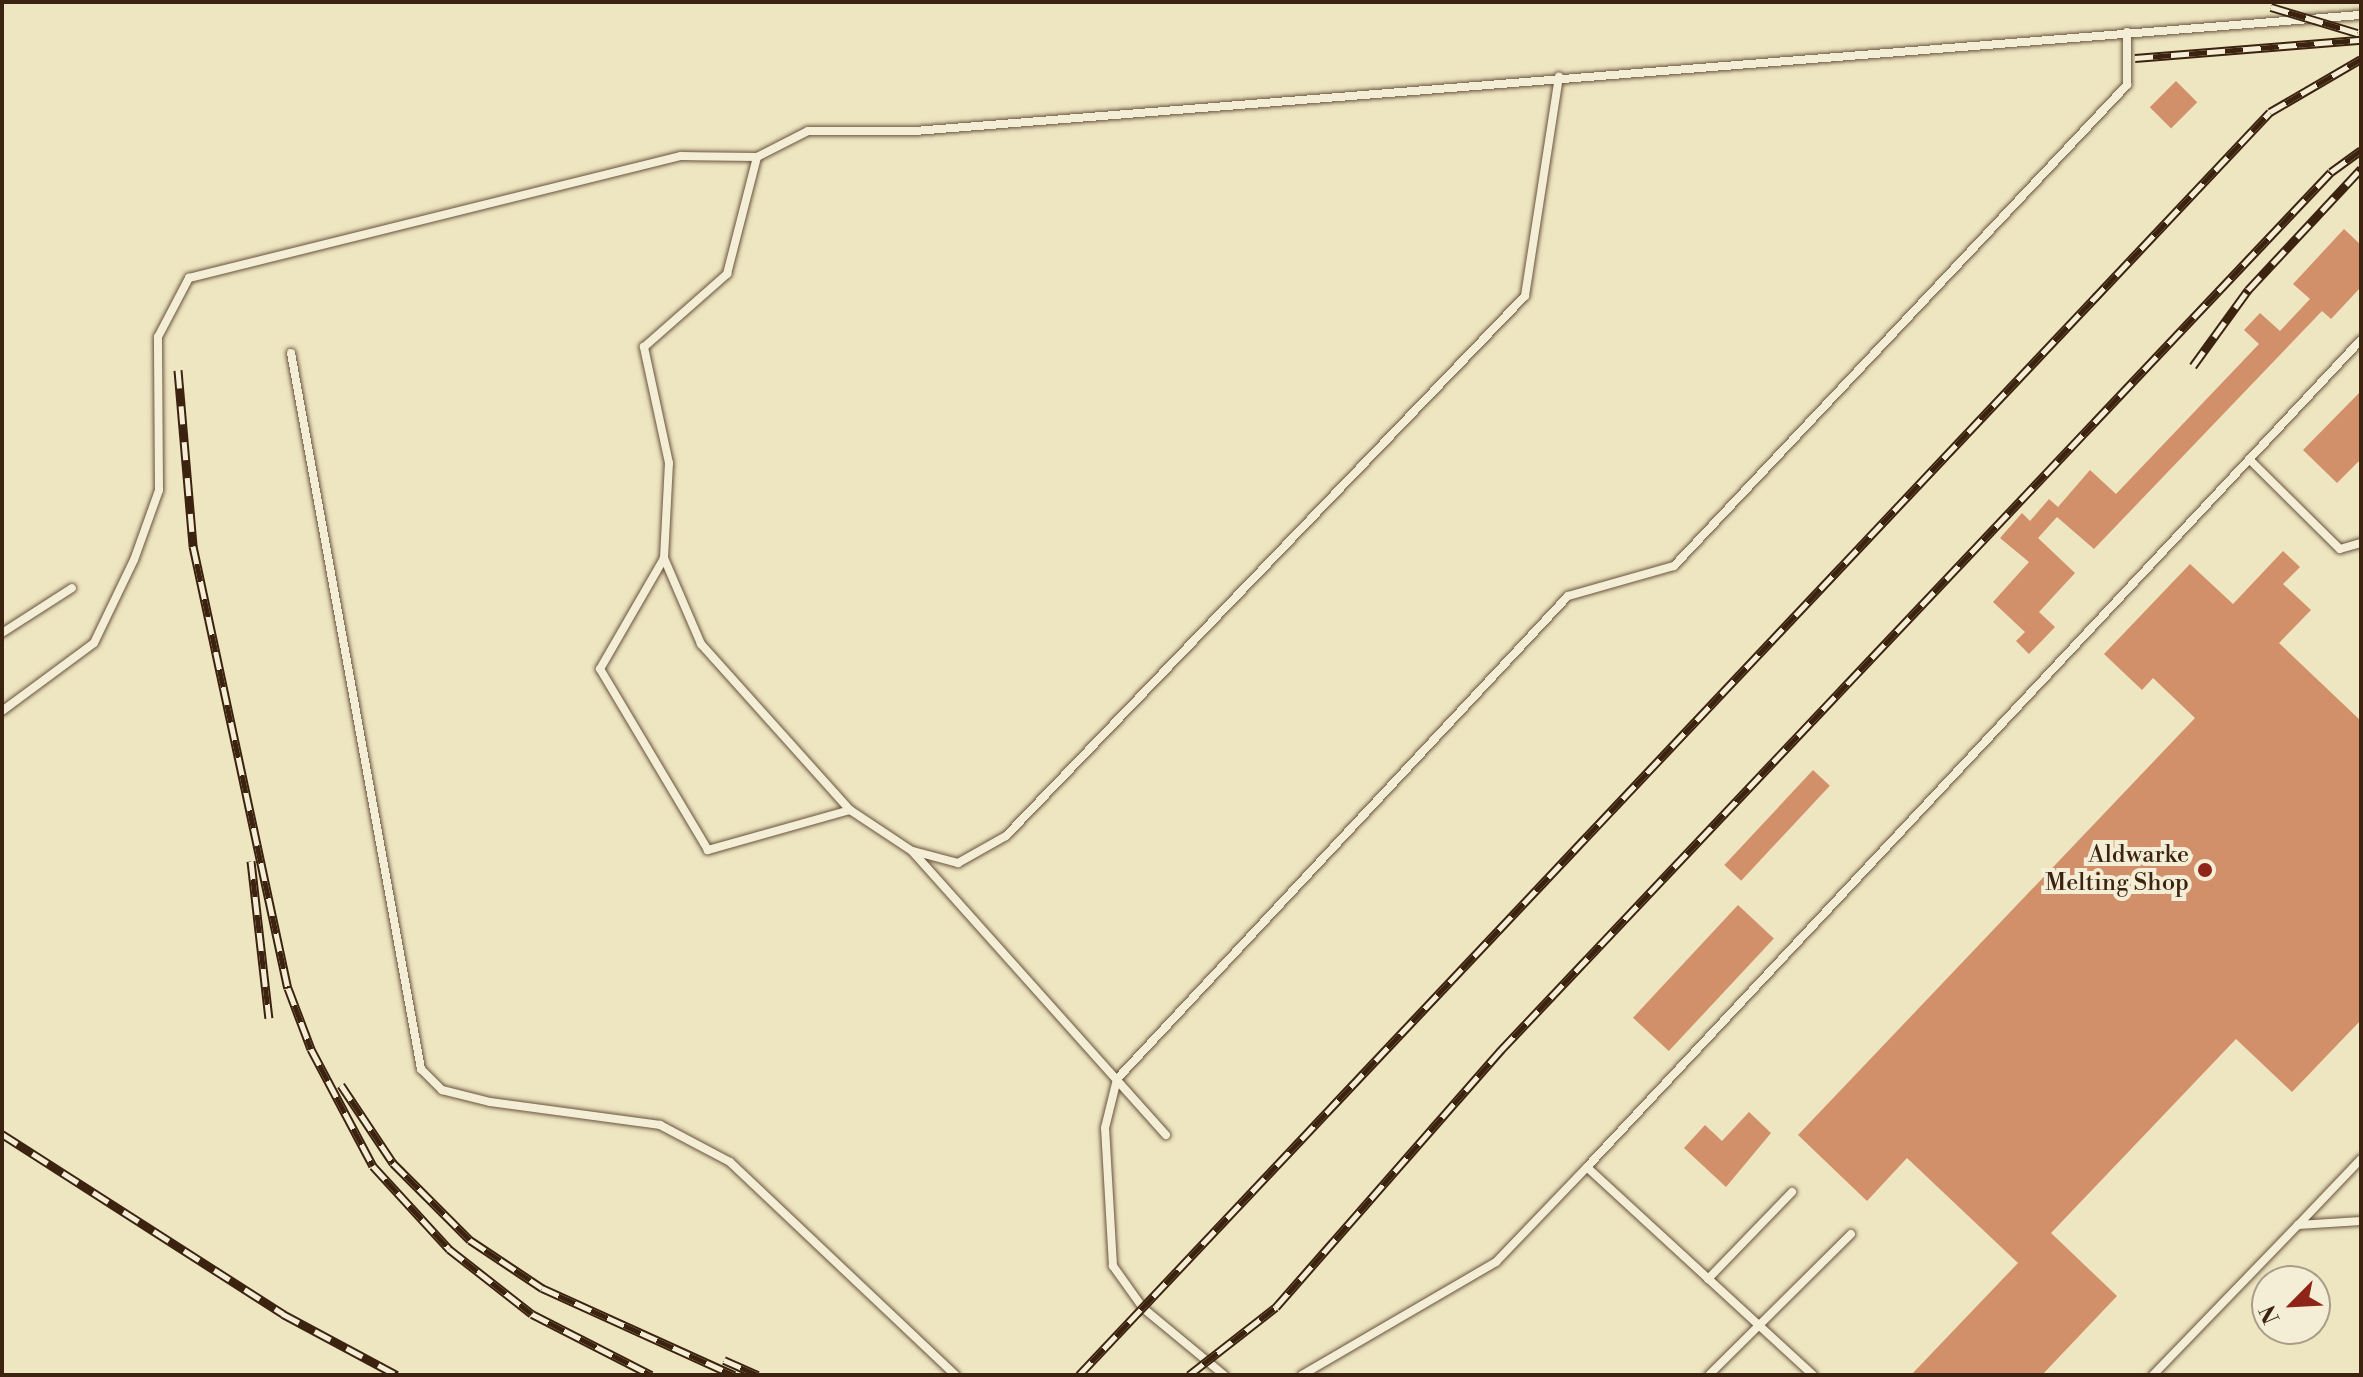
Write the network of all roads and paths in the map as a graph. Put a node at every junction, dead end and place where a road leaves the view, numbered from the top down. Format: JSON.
{"nodes":[{"id":1,"x":2361,"y":15,"type":"edge"},
{"id":2,"x":2127,"y":32,"type":"junction"},
{"id":3,"x":1559,"y":77,"type":"junction"},
{"id":4,"x":757,"y":157,"type":"junction"},
{"id":5,"x":2361,"y":340,"type":"edge"},
{"id":6,"x":291,"y":353,"type":"dead end"},
{"id":7,"x":2249,"y":459,"type":"junction"},
{"id":8,"x":2361,"y":543,"type":"edge"},
{"id":9,"x":664,"y":558,"type":"junction"},
{"id":10,"x":72,"y":588,"type":"dead end"},
{"id":11,"x":2,"y":633,"type":"edge"},
{"id":12,"x":2,"y":711,"type":"edge"},
{"id":13,"x":850,"y":810,"type":"junction"},
{"id":14,"x":912,"y":851,"type":"junction"},
{"id":15,"x":1117,"y":1079,"type":"junction"},
{"id":16,"x":1166,"y":1135,"type":"dead end"},
{"id":17,"x":2361,"y":1159,"type":"edge"},
{"id":18,"x":1587,"y":1167,"type":"junction"},
{"id":19,"x":1792,"y":1192,"type":"dead end"},
{"id":20,"x":2361,"y":1221,"type":"edge"},
{"id":21,"x":2298,"y":1225,"type":"junction"},
{"id":22,"x":1851,"y":1234,"type":"dead end"},
{"id":23,"x":1708,"y":1279,"type":"junction"},
{"id":24,"x":1760,"y":1327,"type":"junction"},
{"id":25,"x":955,"y":1375,"type":"edge"},
{"id":26,"x":1224,"y":1375,"type":"edge"},
{"id":27,"x":1302,"y":1375,"type":"edge"},
{"id":28,"x":1709,"y":1375,"type":"edge"},
{"id":29,"x":1813,"y":1375,"type":"edge"},
{"id":30,"x":2153,"y":1375,"type":"edge"}],
"edges":[{"from":1,"to":2,"type":"lane"},
{"from":2,"to":3,"type":"lane"},
{"from":2,"to":15,"type":"lane"},
{"from":3,"to":4,"type":"lane"},
{"from":3,"to":14,"type":"lane"},
{"from":4,"to":9,"type":"lane"},
{"from":4,"to":12,"type":"lane"},
{"from":5,"to":7,"type":"lane"},
{"from":6,"to":25,"type":"lane"},
{"from":7,"to":8,"type":"lane"},
{"from":7,"to":18,"type":"lane"},
{"from":9,"to":13,"type":"lane"},
{"from":9,"to":13,"type":"lane"},
{"from":10,"to":11,"type":"lane"},
{"from":13,"to":14,"type":"lane"},
{"from":14,"to":15,"type":"lane"},
{"from":15,"to":16,"type":"lane"},
{"from":15,"to":26,"type":"lane"},
{"from":17,"to":21,"type":"lane"},
{"from":18,"to":23,"type":"lane"},
{"from":18,"to":27,"type":"lane"},
{"from":19,"to":23,"type":"lane"},
{"from":20,"to":21,"type":"lane"},
{"from":21,"to":30,"type":"lane"},
{"from":22,"to":24,"type":"lane"},
{"from":23,"to":24,"type":"lane"},
{"from":24,"to":28,"type":"lane"},
{"from":24,"to":29,"type":"lane"}]}
